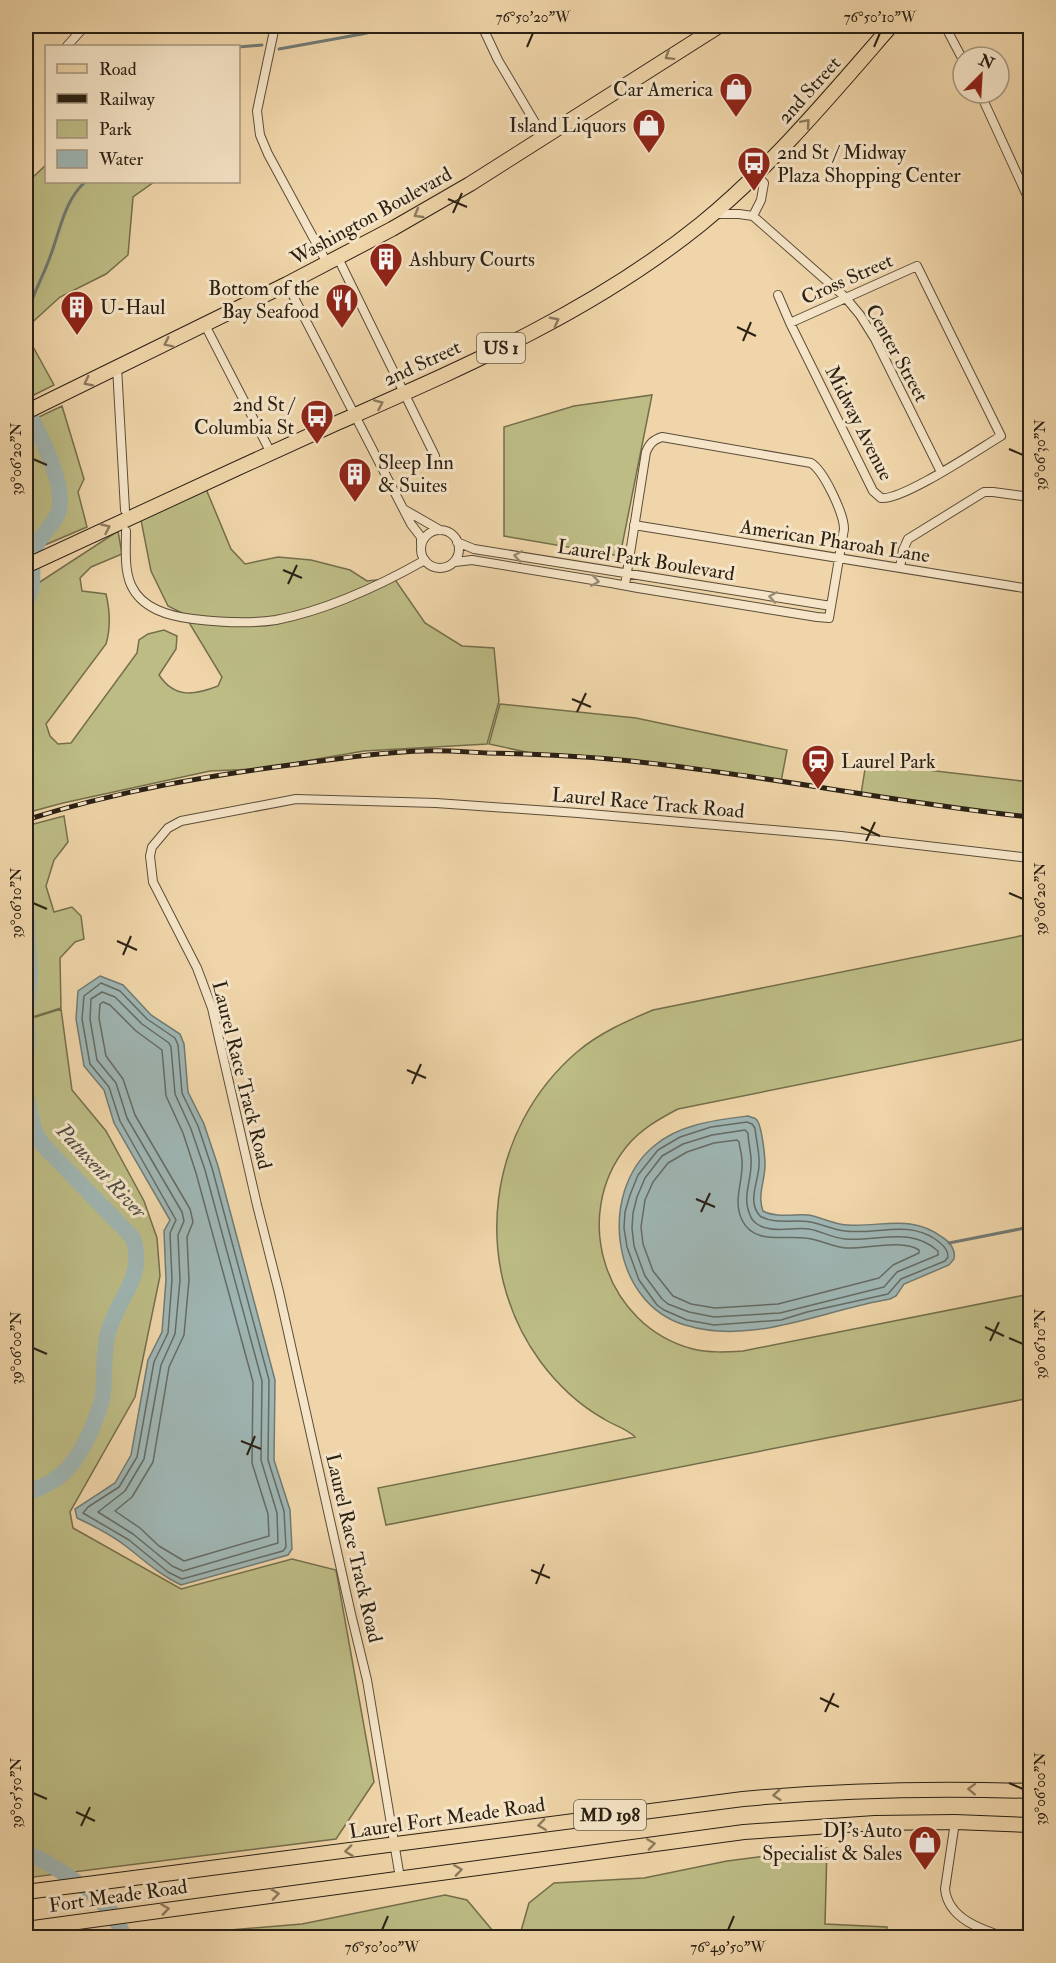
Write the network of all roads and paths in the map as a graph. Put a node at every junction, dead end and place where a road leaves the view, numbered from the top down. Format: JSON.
{"nodes":[{"id":1,"x":85,"y":26,"type":"edge"},
{"id":2,"x":275,"y":26,"type":"edge"},
{"id":3,"x":482,"y":26,"type":"edge"},
{"id":4,"x":719,"y":26,"type":"edge"},
{"id":5,"x":885,"y":26,"type":"edge"},
{"id":6,"x":891,"y":26,"type":"edge"},
{"id":7,"x":945,"y":26,"type":"edge"},
{"id":8,"x":879,"y":39,"type":"junction"},
{"id":9,"x":68,"y":45,"type":"edge"},
{"id":10,"x":955,"y":45,"type":"edge"},
{"id":11,"x":986,"y":105,"type":"edge"},
{"id":12,"x":543,"y":136,"type":"junction"},
{"id":13,"x":755,"y":174,"type":"junction"},
{"id":14,"x":1030,"y":202,"type":"edge"},
{"id":15,"x":712,"y":214,"type":"junction"},
{"id":16,"x":753,"y":216,"type":"junction"},
{"id":17,"x":333,"y":260,"type":"junction"},
{"id":18,"x":917,"y":266,"type":"joint"},
{"id":19,"x":287,"y":284,"type":"junction"},
{"id":20,"x":778,"y":295,"type":"dead end"},
{"id":21,"x":845,"y":297,"type":"junction"},
{"id":22,"x":790,"y":323,"type":"junction"},
{"id":23,"x":205,"y":325,"type":"junction"},
{"id":24,"x":117,"y":367,"type":"junction"},
{"id":25,"x":404,"y":394,"type":"junction"},
{"id":26,"x":26,"y":412,"type":"edge"},
{"id":27,"x":356,"y":415,"type":"junction"},
{"id":28,"x":271,"y":453,"type":"junction"},
{"id":29,"x":435,"y":456,"type":"dead end"},
{"id":30,"x":941,"y":472,"type":"junction"},
{"id":31,"x":1030,"y":497,"type":"edge"},
{"id":32,"x":125,"y":510,"type":"dead end"},
{"id":33,"x":405,"y":510,"type":"junction"},
{"id":34,"x":634,"y":525,"type":"junction"},
{"id":35,"x":440,"y":530,"type":"junction"},
{"id":36,"x":126,"y":531,"type":"dead end"},
{"id":37,"x":457,"y":542,"type":"junction"},
{"id":38,"x":422,"y":545,"type":"junction"},
{"id":39,"x":840,"y":557,"type":"junction"},
{"id":40,"x":425,"y":560,"type":"junction"},
{"id":41,"x":455,"y":562,"type":"junction"},
{"id":42,"x":26,"y":566,"type":"edge"},
{"id":43,"x":900,"y":568,"type":"junction"},
{"id":44,"x":627,"y":574,"type":"junction"},
{"id":45,"x":625,"y":585,"type":"junction"},
{"id":46,"x":1030,"y":589,"type":"edge"},
{"id":47,"x":831,"y":606,"type":"junction"},
{"id":48,"x":1030,"y":858,"type":"edge"},
{"id":49,"x":1030,"y":1791,"type":"edge"},
{"id":50,"x":955,"y":1822,"type":"junction"},
{"id":51,"x":1030,"y":1825,"type":"edge"},
{"id":52,"x":395,"y":1845,"type":"junction"},
{"id":53,"x":192,"y":1871,"type":"joint"},
{"id":54,"x":400,"y":1878,"type":"junction"},
{"id":55,"x":26,"y":1892,"type":"edge"},
{"id":56,"x":26,"y":1929,"type":"edge"},
{"id":57,"x":1008,"y":1938,"type":"edge"}],
"edges":[{"from":1,"to":9,"type":"street"},
{"from":2,"to":17,"type":"street"},
{"from":3,"to":12,"type":"street"},
{"from":4,"to":12,"type":"main road","name":"Washington Boulevard","one_way":true},
{"from":5,"to":8,"type":"main road"},
{"from":6,"to":8,"type":"main road","name":"2nd Street","number":"US 1"},
{"from":7,"to":10,"type":"street"},
{"from":13,"to":8,"type":"main road","name":"2nd Street","number":"US 1","one_way":true},
{"from":11,"to":14,"type":"street"},
{"from":12,"to":17,"type":"main road","name":"Washington Boulevard","one_way":true},
{"from":13,"to":15,"type":"main road","name":"2nd Street","number":"US 1"},
{"from":13,"to":16,"type":"street"},
{"from":15,"to":16,"type":"street"},
{"from":25,"to":15,"type":"main road","name":"2nd Street","number":"US 1","one_way":true},
{"from":16,"to":21,"type":"street","name":"Center Street"},
{"from":17,"to":19,"type":"main road","name":"Washington Boulevard"},
{"from":17,"to":25,"type":"street"},
{"from":18,"to":21,"type":"street","name":"Cross Street"},
{"from":18,"to":30,"type":"street","name":"Midway Avenue"},
{"from":19,"to":23,"type":"main road","name":"Washington Boulevard"},
{"from":19,"to":27,"type":"street"},
{"from":20,"to":22,"type":"street","name":"Midway Avenue"},
{"from":21,"to":22,"type":"street","name":"Cross Street"},
{"from":21,"to":30,"type":"street","name":"Center Street"},
{"from":22,"to":30,"type":"street","name":"Midway Avenue"},
{"from":23,"to":24,"type":"main road","name":"Washington Boulevard","one_way":true},
{"from":23,"to":28,"type":"street"},
{"from":24,"to":26,"type":"main road","name":"Washington Boulevard","one_way":true},
{"from":24,"to":32,"type":"street"},
{"from":27,"to":25,"type":"main road","name":"2nd Street","number":"US 1","one_way":true},
{"from":25,"to":29,"type":"street"},
{"from":27,"to":28,"type":"main road","name":"2nd Street","number":"US 1"},
{"from":27,"to":33,"type":"street"},
{"from":42,"to":28,"type":"main road","name":"2nd Street","number":"US 1","one_way":true},
{"from":31,"to":43,"type":"street"},
{"from":33,"to":35,"type":"street","name":"Laurel Park Boulevard"},
{"from":33,"to":38,"type":"street"},
{"from":34,"to":39,"type":"street","name":"American Pharoah Lane"},
{"from":34,"to":39,"type":"street"},
{"from":34,"to":44,"type":"street"},
{"from":35,"to":37,"type":"street","name":"Laurel Park Boulevard"},
{"from":35,"to":38,"type":"street"},
{"from":36,"to":40,"type":"street"},
{"from":37,"to":41,"type":"street"},
{"from":44,"to":37,"type":"street","name":"Laurel Park Boulevard","one_way":true},
{"from":38,"to":40,"type":"street"},
{"from":39,"to":43,"type":"street","name":"American Pharoah Lane"},
{"from":39,"to":47,"type":"street"},
{"from":40,"to":41,"type":"street","name":"Laurel Park Boulevard"},
{"from":41,"to":45,"type":"street","name":"Laurel Park Boulevard","one_way":true},
{"from":43,"to":46,"type":"street","name":"American Pharoah Lane"},
{"from":44,"to":45,"type":"street"},
{"from":47,"to":44,"type":"street","name":"Laurel Park Boulevard","one_way":true},
{"from":45,"to":47,"type":"street","name":"Laurel Park Boulevard"},
{"from":48,"to":52,"type":"street","name":"Laurel Race Track Road"},
{"from":49,"to":52,"type":"main road","name":"Laurel Fort Meade Road","number":"MD 198","one_way":true},
{"from":50,"to":51,"type":"main road","number":"MD 198"},
{"from":54,"to":50,"type":"main road","number":"MD 198","one_way":true},
{"from":50,"to":57,"type":"street"},
{"from":52,"to":53,"type":"main road","name":"Laurel Fort Meade Road","number":"MD 198","one_way":true},
{"from":52,"to":54,"type":"street","name":"Laurel Race Track Road"},
{"from":53,"to":55,"type":"main road","name":"Fort Meade Road","number":"MD 198"},
{"from":56,"to":54,"type":"main road","name":"Fort Meade Road","number":"MD 198","one_way":true}]}
